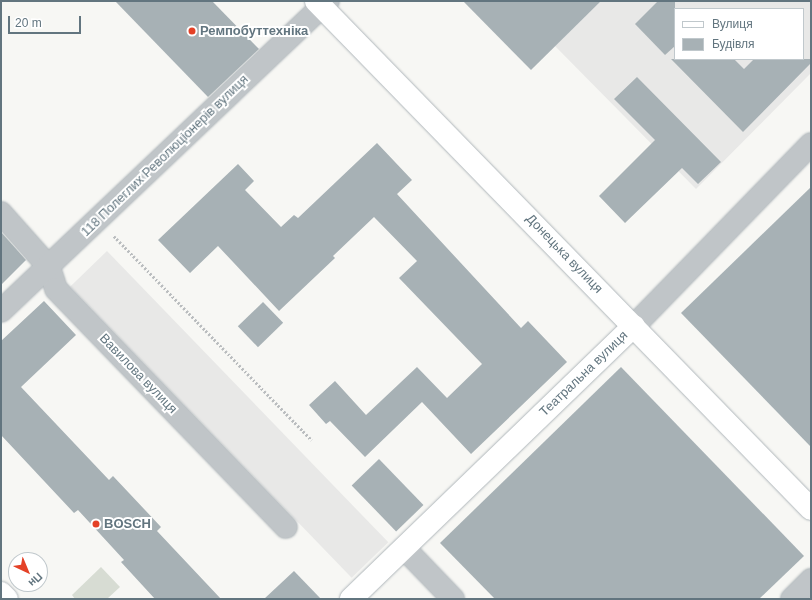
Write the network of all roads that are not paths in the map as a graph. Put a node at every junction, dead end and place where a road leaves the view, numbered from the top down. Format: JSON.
{"nodes":[{"id":1,"x":322,"y":3,"type":"edge"},
{"id":2,"x":811,"y":144,"type":"edge"},
{"id":3,"x":1,"y":213,"type":"edge"},
{"id":4,"x":49,"y":267,"type":"junction"},
{"id":5,"x":1,"y":311,"type":"edge"},
{"id":6,"x":634,"y":326,"type":"junction"},
{"id":7,"x":811,"y":509,"type":"edge"},
{"id":8,"x":286,"y":527,"type":"dead end"},
{"id":9,"x":404,"y":548,"type":"junction"},
{"id":10,"x":811,"y":580,"type":"edge"},
{"id":11,"x":1,"y":593,"type":"edge"},
{"id":12,"x":7,"y":599,"type":"edge"},
{"id":13,"x":351,"y":599,"type":"edge"},
{"id":14,"x":453,"y":599,"type":"edge"},
{"id":15,"x":792,"y":599,"type":"edge"}],
"edges":[{"from":1,"to":4,"type":"street","name":"118 Полеглих Революціонерів вулиця"},
{"from":1,"to":6,"type":"street","name":"Донецька вулиця"},
{"from":2,"to":6,"type":"street","name":"Театральна вулиця"},
{"from":3,"to":4,"type":"street","name":"Вавилова вулиця"},
{"from":4,"to":5,"type":"street","name":"118 Полеглих Революціонерів вулиця"},
{"from":4,"to":8,"type":"street","name":"Вавилова вулиця"},
{"from":6,"to":7,"type":"street","name":"Донецька вулиця"},
{"from":6,"to":9,"type":"street","name":"Театральна вулиця"},
{"from":9,"to":13,"type":"street","name":"Театральна вулиця"},
{"from":9,"to":14,"type":"street"},
{"from":10,"to":15,"type":"street"},
{"from":11,"to":12,"type":"street"}]}
